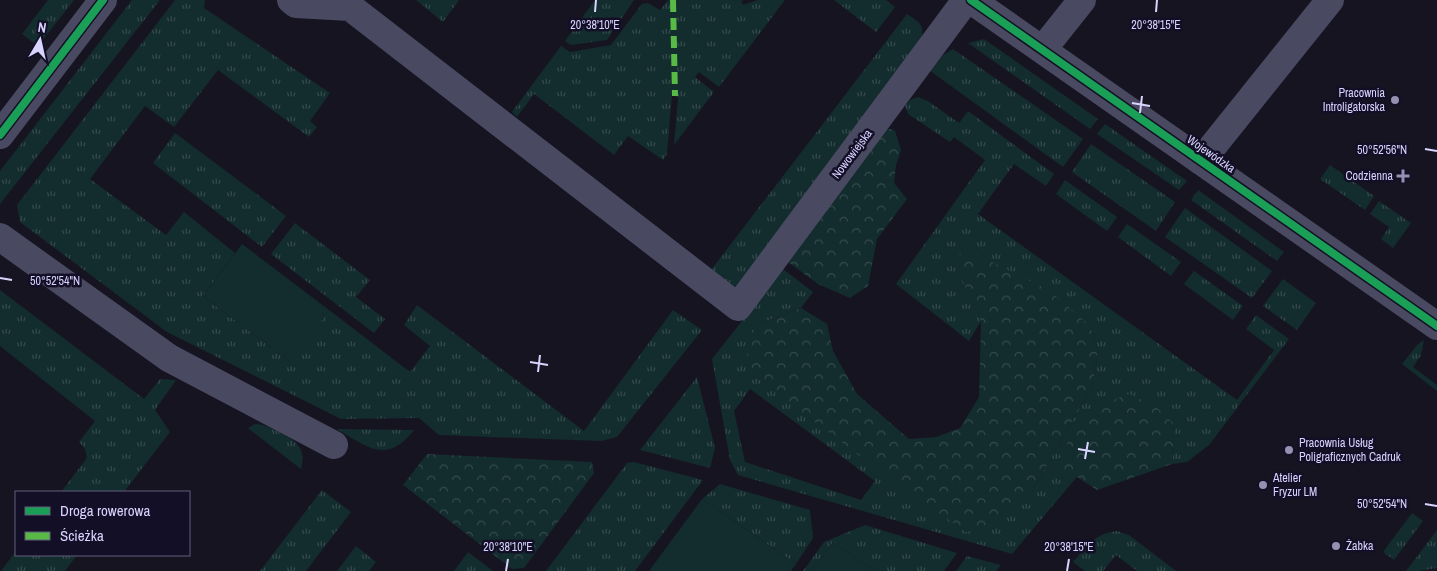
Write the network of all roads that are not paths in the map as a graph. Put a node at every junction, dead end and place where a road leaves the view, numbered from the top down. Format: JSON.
{"nodes":[{"id":1,"x":103,"y":0,"type":"edge"},
{"id":2,"x":291,"y":0,"type":"edge"},
{"id":3,"x":966,"y":0,"type":"edge"},
{"id":4,"x":971,"y":0,"type":"edge"},
{"id":5,"x":1082,"y":0,"type":"edge"},
{"id":6,"x":1330,"y":0,"type":"edge"},
{"id":7,"x":1043,"y":49,"type":"junction"},
{"id":8,"x":0,"y":135,"type":"edge"},
{"id":9,"x":1202,"y":161,"type":"junction"},
{"id":10,"x":0,"y":237,"type":"edge"},
{"id":11,"x":1437,"y":326,"type":"edge"},
{"id":12,"x":334,"y":445,"type":"dead end"}],
"edges":[{"from":1,"to":8,"type":"street"},
{"from":2,"to":3,"type":"street","name":"Nowowiejska"},
{"from":4,"to":7,"type":"street","name":"Wojewódzka"},
{"from":5,"to":7,"type":"street"},
{"from":6,"to":9,"type":"street"},
{"from":7,"to":9,"type":"street","name":"Wojewódzka"},
{"from":9,"to":11,"type":"street","name":"Wojewódzka"},
{"from":10,"to":12,"type":"street"}]}
